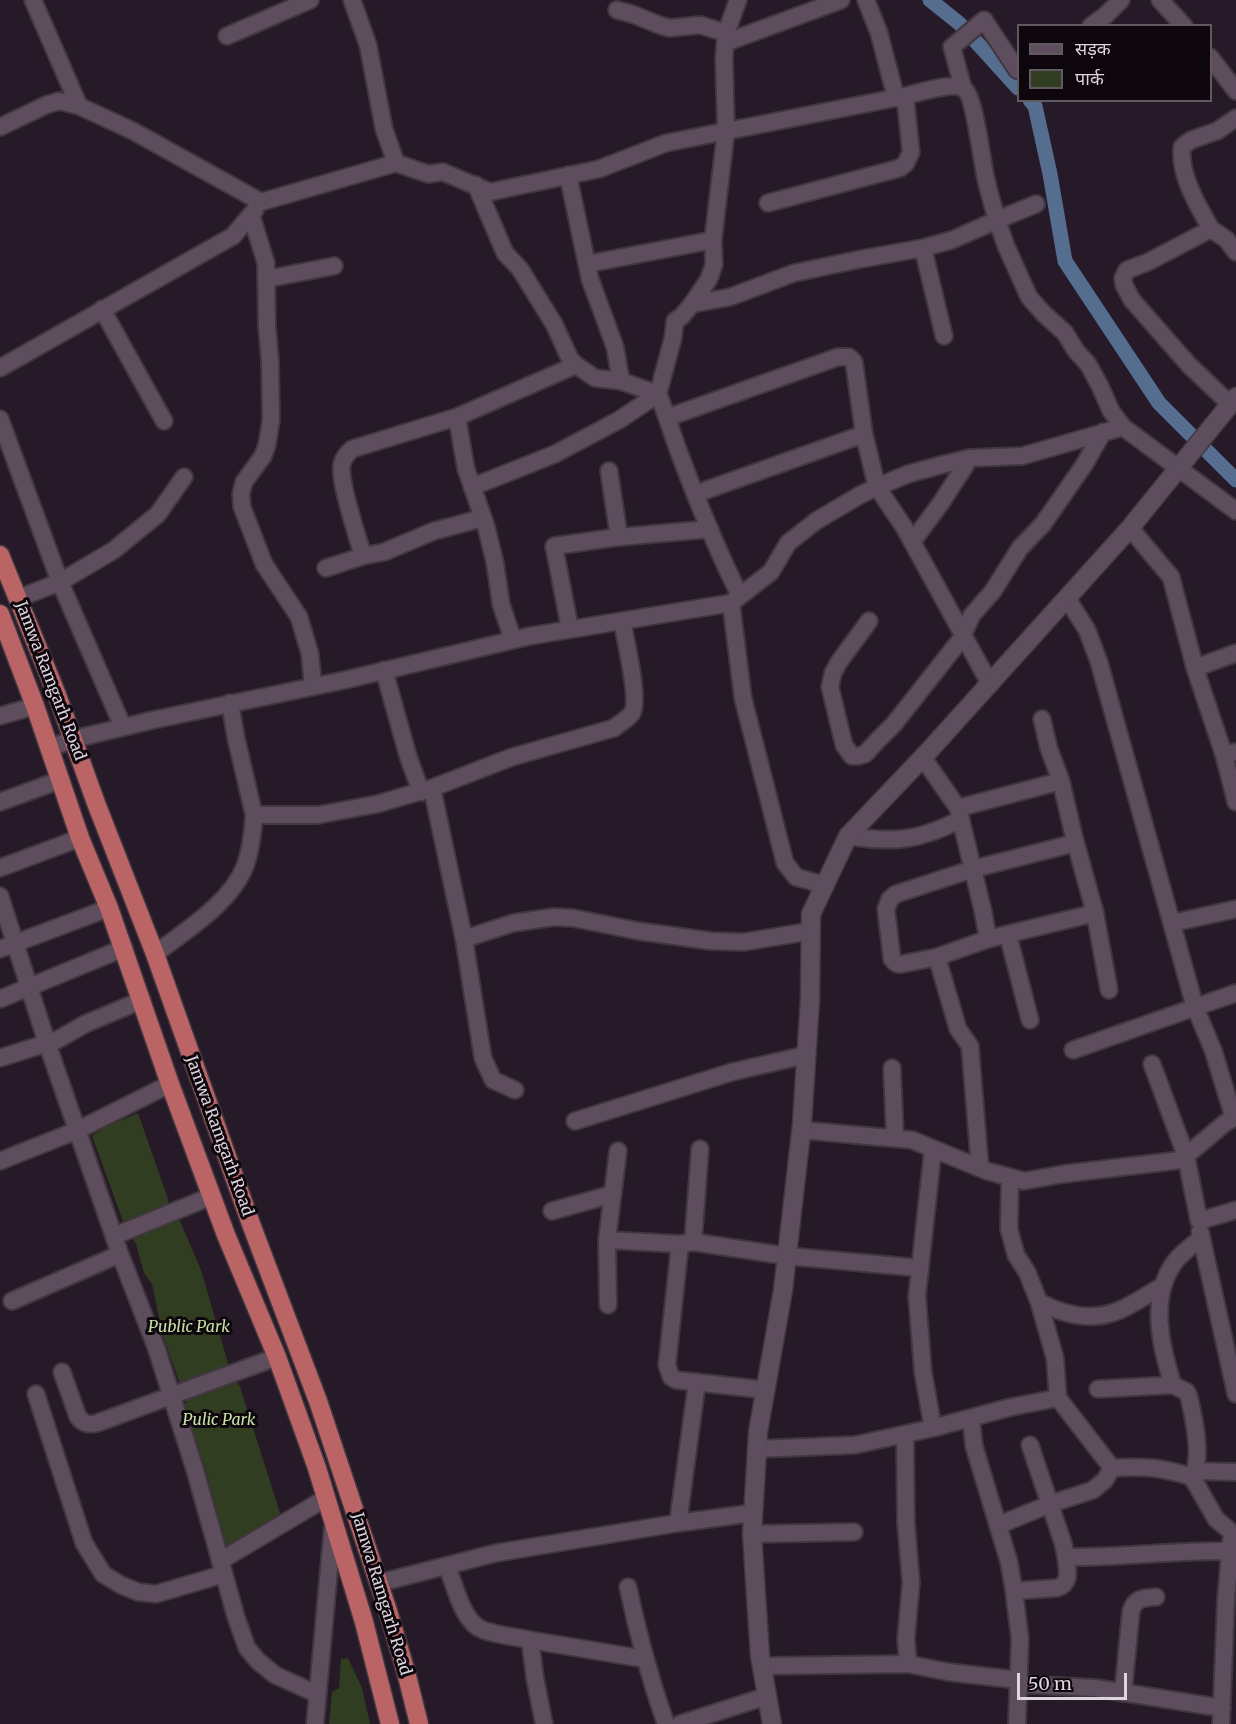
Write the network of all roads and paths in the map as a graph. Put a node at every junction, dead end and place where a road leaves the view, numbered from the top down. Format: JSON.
{"nodes":[{"id":1,"x":33,"y":0,"type":"edge"},
{"id":2,"x":310,"y":0,"type":"edge"},
{"id":3,"x":352,"y":0,"type":"edge"},
{"id":4,"x":738,"y":0,"type":"edge"},
{"id":5,"x":841,"y":0,"type":"edge"},
{"id":6,"x":866,"y":0,"type":"edge"},
{"id":7,"x":1121,"y":0,"type":"edge"},
{"id":8,"x":1160,"y":0,"type":"edge"},
{"id":9,"x":808,"y":7,"type":"edge"},
{"id":10,"x":616,"y":10,"type":"dead end"},
{"id":11,"x":1094,"y":24,"type":"edge"},
{"id":12,"x":1182,"y":24,"type":"edge"},
{"id":13,"x":227,"y":36,"type":"dead end"},
{"id":14,"x":726,"y":38,"type":"junction"},
{"id":15,"x":1212,"y":59,"type":"edge"},
{"id":16,"x":1017,"y":69,"type":"edge"},
{"id":17,"x":1234,"y":84,"type":"edge"},
{"id":18,"x":963,"y":88,"type":"junction"},
{"id":19,"x":901,"y":97,"type":"junction"},
{"id":20,"x":79,"y":106,"type":"junction"},
{"id":21,"x":1236,"y":118,"type":"edge"},
{"id":22,"x":0,"y":127,"type":"edge"},
{"id":23,"x":726,"y":131,"type":"junction"},
{"id":24,"x":396,"y":163,"type":"junction"},
{"id":25,"x":568,"y":175,"type":"junction"},
{"id":26,"x":476,"y":185,"type":"junction"},
{"id":27,"x":768,"y":203,"type":"dead end"},
{"id":28,"x":1036,"y":204,"type":"dead end"},
{"id":29,"x":256,"y":209,"type":"junction"},
{"id":30,"x":997,"y":220,"type":"junction"},
{"id":31,"x":1211,"y":229,"type":"junction"},
{"id":32,"x":713,"y":240,"type":"junction"},
{"id":33,"x":922,"y":249,"type":"junction"},
{"id":34,"x":1236,"y":252,"type":"edge"},
{"id":35,"x":587,"y":264,"type":"junction"},
{"id":36,"x":334,"y":266,"type":"dead end"},
{"id":37,"x":266,"y":279,"type":"junction"},
{"id":38,"x":692,"y":304,"type":"junction"},
{"id":39,"x":102,"y":309,"type":"junction"},
{"id":40,"x":944,"y":336,"type":"dead end"},
{"id":41,"x":576,"y":365,"type":"junction"},
{"id":42,"x":0,"y":368,"type":"edge"},
{"id":43,"x":621,"y":381,"type":"junction"},
{"id":44,"x":658,"y":394,"type":"junction"},
{"id":45,"x":1233,"y":400,"type":"edge"},
{"id":46,"x":457,"y":417,"type":"junction"},
{"id":47,"x":669,"y":417,"type":"junction"},
{"id":48,"x":0,"y":419,"type":"edge"},
{"id":49,"x":164,"y":421,"type":"dead end"},
{"id":50,"x":1123,"y":427,"type":"junction"},
{"id":51,"x":1103,"y":432,"type":"junction"},
{"id":52,"x":864,"y":434,"type":"junction"},
{"id":53,"x":970,"y":458,"type":"junction"},
{"id":54,"x":1185,"y":461,"type":"junction"},
{"id":55,"x":609,"y":471,"type":"dead end"},
{"id":56,"x":184,"y":477,"type":"dead end"},
{"id":57,"x":472,"y":487,"type":"junction"},
{"id":58,"x":877,"y":487,"type":"junction"},
{"id":59,"x":695,"y":494,"type":"junction"},
{"id":60,"x":1236,"y":511,"type":"edge"},
{"id":61,"x":483,"y":518,"type":"junction"},
{"id":62,"x":1130,"y":528,"type":"junction"},
{"id":63,"x":710,"y":529,"type":"junction"},
{"id":64,"x":619,"y":537,"type":"junction"},
{"id":65,"x":912,"y":542,"type":"junction"},
{"id":66,"x":0,"y":555,"type":"edge"},
{"id":67,"x":363,"y":556,"type":"junction"},
{"id":68,"x":326,"y":568,"type":"dead end"},
{"id":69,"x":60,"y":582,"type":"junction"},
{"id":70,"x":18,"y":598,"type":"junction"},
{"id":71,"x":1067,"y":598,"type":"junction"},
{"id":72,"x":735,"y":599,"type":"junction"},
{"id":73,"x":0,"y":614,"type":"edge"},
{"id":74,"x":622,"y":621,"type":"junction"},
{"id":75,"x":869,"y":621,"type":"dead end"},
{"id":76,"x":570,"y":629,"type":"junction"},
{"id":77,"x":962,"y":636,"type":"junction"},
{"id":78,"x":513,"y":640,"type":"junction"},
{"id":79,"x":1236,"y":653,"type":"edge"},
{"id":80,"x":1195,"y":668,"type":"junction"},
{"id":81,"x":384,"y":670,"type":"junction"},
{"id":82,"x":990,"y":684,"type":"junction"},
{"id":83,"x":313,"y":686,"type":"junction"},
{"id":84,"x":230,"y":704,"type":"junction"},
{"id":85,"x":35,"y":706,"type":"junction"},
{"id":86,"x":0,"y":716,"type":"edge"},
{"id":87,"x":1041,"y":719,"type":"dead end"},
{"id":88,"x":123,"y":727,"type":"junction"},
{"id":89,"x":74,"y":739,"type":"junction"},
{"id":90,"x":49,"y":748,"type":"junction"},
{"id":91,"x":1230,"y":753,"type":"edge"},
{"id":92,"x":923,"y":758,"type":"junction"},
{"id":93,"x":60,"y":780,"type":"junction"},
{"id":94,"x":1061,"y":781,"type":"junction"},
{"id":95,"x":426,"y":790,"type":"junction"},
{"id":96,"x":0,"y":802,"type":"edge"},
{"id":97,"x":1236,"y":802,"type":"edge"},
{"id":98,"x":959,"y":813,"type":"junction"},
{"id":99,"x":254,"y":815,"type":"junction"},
{"id":100,"x":848,"y":836,"type":"junction"},
{"id":101,"x":81,"y":837,"type":"junction"},
{"id":102,"x":1076,"y":843,"type":"junction"},
{"id":103,"x":0,"y":868,"type":"edge"},
{"id":104,"x":973,"y":869,"type":"junction"},
{"id":105,"x":824,"y":885,"type":"junction"},
{"id":106,"x":0,"y":896,"type":"edge"},
{"id":107,"x":109,"y":908,"type":"junction"},
{"id":108,"x":1236,"y":909,"type":"edge"},
{"id":109,"x":1095,"y":913,"type":"junction"},
{"id":110,"x":1172,"y":923,"type":"junction"},
{"id":111,"x":811,"y":931,"type":"junction"},
{"id":112,"x":1008,"y":935,"type":"junction"},
{"id":113,"x":464,"y":939,"type":"junction"},
{"id":114,"x":988,"y":939,"type":"junction"},
{"id":115,"x":8,"y":946,"type":"edge"},
{"id":116,"x":124,"y":948,"type":"junction"},
{"id":117,"x":155,"y":954,"type":"junction"},
{"id":118,"x":937,"y":957,"type":"junction"},
{"id":119,"x":29,"y":987,"type":"junction"},
{"id":120,"x":1109,"y":990,"type":"dead end"},
{"id":121,"x":1236,"y":993,"type":"edge"},
{"id":122,"x":0,"y":999,"type":"edge"},
{"id":123,"x":142,"y":1000,"type":"junction"},
{"id":124,"x":1194,"y":1007,"type":"junction"},
{"id":125,"x":1030,"y":1020,"type":"dead end"},
{"id":126,"x":47,"y":1044,"type":"junction"},
{"id":127,"x":1073,"y":1050,"type":"dead end"},
{"id":128,"x":806,"y":1055,"type":"junction"},
{"id":129,"x":0,"y":1058,"type":"edge"},
{"id":130,"x":1152,"y":1064,"type":"dead end"},
{"id":131,"x":891,"y":1068,"type":"dead end"},
{"id":132,"x":170,"y":1084,"type":"junction"},
{"id":133,"x":515,"y":1090,"type":"dead end"},
{"id":134,"x":1235,"y":1117,"type":"edge"},
{"id":135,"x":575,"y":1121,"type":"dead end"},
{"id":136,"x":78,"y":1130,"type":"junction"},
{"id":137,"x":801,"y":1130,"type":"junction"},
{"id":138,"x":895,"y":1138,"type":"junction"},
{"id":139,"x":700,"y":1149,"type":"dead end"},
{"id":140,"x":933,"y":1149,"type":"junction"},
{"id":141,"x":618,"y":1151,"type":"dead end"},
{"id":142,"x":1186,"y":1156,"type":"junction"},
{"id":143,"x":0,"y":1161,"type":"edge"},
{"id":144,"x":980,"y":1168,"type":"junction"},
{"id":145,"x":1010,"y":1177,"type":"junction"},
{"id":146,"x":613,"y":1194,"type":"junction"},
{"id":147,"x":212,"y":1196,"type":"junction"},
{"id":148,"x":1236,"y":1210,"type":"edge"},
{"id":149,"x":552,"y":1211,"type":"dead end"},
{"id":150,"x":1200,"y":1229,"type":"junction"},
{"id":151,"x":114,"y":1236,"type":"junction"},
{"id":152,"x":607,"y":1240,"type":"junction"},
{"id":153,"x":687,"y":1243,"type":"junction"},
{"id":154,"x":120,"y":1254,"type":"junction"},
{"id":155,"x":787,"y":1256,"type":"junction"},
{"id":156,"x":920,"y":1268,"type":"junction"},
{"id":157,"x":1161,"y":1287,"type":"junction"},
{"id":158,"x":12,"y":1301,"type":"dead end"},
{"id":159,"x":1039,"y":1302,"type":"junction"},
{"id":160,"x":608,"y":1305,"type":"dead end"},
{"id":161,"x":1230,"y":1330,"type":"edge"},
{"id":162,"x":277,"y":1357,"type":"junction"},
{"id":163,"x":62,"y":1372,"type":"dead end"},
{"id":164,"x":697,"y":1382,"type":"junction"},
{"id":165,"x":1173,"y":1385,"type":"junction"},
{"id":166,"x":1098,"y":1389,"type":"dead end"},
{"id":167,"x":766,"y":1390,"type":"junction"},
{"id":168,"x":36,"y":1394,"type":"dead end"},
{"id":169,"x":1236,"y":1394,"type":"edge"},
{"id":170,"x":172,"y":1396,"type":"junction"},
{"id":171,"x":1058,"y":1398,"type":"junction"},
{"id":172,"x":971,"y":1418,"type":"junction"},
{"id":173,"x":933,"y":1428,"type":"junction"},
{"id":174,"x":905,"y":1434,"type":"junction"},
{"id":175,"x":1030,"y":1445,"type":"dead end"},
{"id":176,"x":757,"y":1449,"type":"junction"},
{"id":177,"x":1112,"y":1468,"type":"junction"},
{"id":178,"x":1236,"y":1472,"type":"edge"},
{"id":179,"x":1194,"y":1474,"type":"junction"},
{"id":180,"x":326,"y":1498,"type":"junction"},
{"id":181,"x":1050,"y":1504,"type":"junction"},
{"id":182,"x":753,"y":1513,"type":"junction"},
{"id":183,"x":333,"y":1520,"type":"junction"},
{"id":184,"x":678,"y":1523,"type":"junction"},
{"id":185,"x":999,"y":1525,"type":"junction"},
{"id":186,"x":855,"y":1532,"type":"dead end"},
{"id":187,"x":752,"y":1534,"type":"junction"},
{"id":188,"x":1232,"y":1540,"type":"edge"},
{"id":189,"x":1066,"y":1557,"type":"junction"},
{"id":190,"x":447,"y":1566,"type":"junction"},
{"id":191,"x":222,"y":1568,"type":"junction"},
{"id":192,"x":379,"y":1583,"type":"junction"},
{"id":193,"x":628,"y":1587,"type":"dead end"},
{"id":194,"x":1014,"y":1591,"type":"junction"},
{"id":195,"x":1156,"y":1597,"type":"dead end"},
{"id":196,"x":530,"y":1640,"type":"junction"},
{"id":197,"x":1230,"y":1653,"type":"edge"},
{"id":198,"x":645,"y":1659,"type":"junction"},
{"id":199,"x":908,"y":1664,"type":"junction"},
{"id":200,"x":762,"y":1666,"type":"junction"},
{"id":201,"x":1018,"y":1682,"type":"junction"},
{"id":202,"x":1122,"y":1693,"type":"junction"},
{"id":203,"x":317,"y":1694,"type":"junction"},
{"id":204,"x":767,"y":1696,"type":"junction"},
{"id":205,"x":1221,"y":1716,"type":"edge"},
{"id":206,"x":315,"y":1724,"type":"edge"},
{"id":207,"x":390,"y":1724,"type":"edge"},
{"id":208,"x":419,"y":1724,"type":"edge"},
{"id":209,"x":544,"y":1724,"type":"edge"},
{"id":210,"x":666,"y":1724,"type":"edge"},
{"id":211,"x":680,"y":1724,"type":"edge"},
{"id":212,"x":772,"y":1724,"type":"edge"},
{"id":213,"x":1017,"y":1724,"type":"edge"}],
"edges":[{"from":1,"to":20,"type":"street"},
{"from":2,"to":13,"type":"street"},
{"from":3,"to":24,"type":"street"},
{"from":4,"to":14,"type":"street"},
{"from":5,"to":9,"type":"street"},
{"from":6,"to":19,"type":"street"},
{"from":7,"to":11,"type":"street"},
{"from":8,"to":12,"type":"street"},
{"from":9,"to":14,"type":"street"},
{"from":10,"to":14,"type":"street"},
{"from":14,"to":23,"type":"street"},
{"from":15,"to":17,"type":"street"},
{"from":16,"to":18,"type":"street"},
{"from":18,"to":19,"type":"street"},
{"from":18,"to":30,"type":"street"},
{"from":19,"to":23,"type":"street"},
{"from":19,"to":27,"type":"street"},
{"from":20,"to":22,"type":"street"},
{"from":20,"to":29,"type":"street"},
{"from":21,"to":31,"type":"street"},
{"from":23,"to":25,"type":"street"},
{"from":23,"to":32,"type":"street"},
{"from":24,"to":26,"type":"street"},
{"from":24,"to":29,"type":"street"},
{"from":25,"to":26,"type":"street"},
{"from":25,"to":35,"type":"street"},
{"from":26,"to":41,"type":"street"},
{"from":28,"to":30,"type":"street"},
{"from":29,"to":37,"type":"street"},
{"from":29,"to":39,"type":"street"},
{"from":30,"to":33,"type":"street"},
{"from":30,"to":50,"type":"street"},
{"from":31,"to":34,"type":"street"},
{"from":31,"to":45,"type":"street"},
{"from":32,"to":35,"type":"street"},
{"from":32,"to":38,"type":"street"},
{"from":33,"to":38,"type":"street"},
{"from":33,"to":40,"type":"street"},
{"from":35,"to":43,"type":"street"},
{"from":36,"to":37,"type":"street"},
{"from":37,"to":83,"type":"street"},
{"from":38,"to":44,"type":"street"},
{"from":39,"to":42,"type":"street"},
{"from":39,"to":49,"type":"street"},
{"from":41,"to":43,"type":"street"},
{"from":41,"to":46,"type":"street"},
{"from":43,"to":44,"type":"street"},
{"from":44,"to":47,"type":"street"},
{"from":44,"to":57,"type":"street"},
{"from":45,"to":54,"type":"street"},
{"from":46,"to":57,"type":"street"},
{"from":46,"to":67,"type":"street"},
{"from":47,"to":52,"type":"street"},
{"from":47,"to":59,"type":"street"},
{"from":48,"to":69,"type":"street"},
{"from":50,"to":51,"type":"street"},
{"from":50,"to":54,"type":"street"},
{"from":51,"to":53,"type":"street"},
{"from":51,"to":77,"type":"street"},
{"from":52,"to":58,"type":"street"},
{"from":52,"to":59,"type":"street"},
{"from":53,"to":58,"type":"street"},
{"from":53,"to":65,"type":"street"},
{"from":54,"to":60,"type":"street"},
{"from":54,"to":62,"type":"street"},
{"from":55,"to":64,"type":"street"},
{"from":56,"to":69,"type":"street"},
{"from":57,"to":61,"type":"street"},
{"from":58,"to":65,"type":"street"},
{"from":58,"to":72,"type":"street"},
{"from":59,"to":63,"type":"street"},
{"from":61,"to":67,"type":"street"},
{"from":61,"to":78,"type":"street"},
{"from":62,"to":71,"type":"street"},
{"from":62,"to":80,"type":"street"},
{"from":63,"to":64,"type":"street"},
{"from":63,"to":72,"type":"street"},
{"from":64,"to":76,"type":"street"},
{"from":65,"to":77,"type":"street"},
{"from":66,"to":70,"type":"highway","name":"Jamwa Ramgarh Road"},
{"from":67,"to":68,"type":"street"},
{"from":69,"to":70,"type":"street"},
{"from":69,"to":88,"type":"street"},
{"from":70,"to":89,"type":"highway","name":"Jamwa Ramgarh Road"},
{"from":71,"to":82,"type":"street"},
{"from":71,"to":110,"type":"street"},
{"from":72,"to":74,"type":"street"},
{"from":72,"to":105,"type":"street"},
{"from":73,"to":85,"type":"highway","name":"Jamwa Ramgarh Road"},
{"from":74,"to":76,"type":"street"},
{"from":74,"to":95,"type":"street"},
{"from":75,"to":77,"type":"street"},
{"from":76,"to":78,"type":"street"},
{"from":77,"to":82,"type":"street"},
{"from":78,"to":81,"type":"street"},
{"from":79,"to":80,"type":"street"},
{"from":80,"to":91,"type":"street"},
{"from":81,"to":83,"type":"street"},
{"from":81,"to":95,"type":"street"},
{"from":82,"to":92,"type":"street"},
{"from":83,"to":84,"type":"street"},
{"from":84,"to":88,"type":"street"},
{"from":84,"to":99,"type":"street"},
{"from":85,"to":86,"type":"street"},
{"from":85,"to":90,"type":"highway","name":"Jamwa Ramgarh Road"},
{"from":87,"to":94,"type":"street"},
{"from":88,"to":89,"type":"street"},
{"from":89,"to":90,"type":"street"},
{"from":89,"to":117,"type":"highway","name":"Jamwa Ramgarh Road"},
{"from":90,"to":93,"type":"highway","name":"Jamwa Ramgarh Road"},
{"from":91,"to":97,"type":"street"},
{"from":92,"to":98,"type":"street"},
{"from":92,"to":100,"type":"street"},
{"from":93,"to":96,"type":"street"},
{"from":93,"to":101,"type":"highway","name":"Jamwa Ramgarh Road"},
{"from":94,"to":98,"type":"street"},
{"from":94,"to":102,"type":"street"},
{"from":95,"to":99,"type":"street"},
{"from":95,"to":113,"type":"street"},
{"from":98,"to":100,"type":"street"},
{"from":98,"to":104,"type":"street"},
{"from":99,"to":117,"type":"street"},
{"from":100,"to":105,"type":"street"},
{"from":101,"to":103,"type":"street"},
{"from":101,"to":107,"type":"highway","name":"Jamwa Ramgarh Road"},
{"from":102,"to":104,"type":"street"},
{"from":102,"to":109,"type":"street"},
{"from":104,"to":114,"type":"street"},
{"from":104,"to":118,"type":"street"},
{"from":105,"to":111,"type":"street"},
{"from":106,"to":115,"type":"street"},
{"from":107,"to":115,"type":"street"},
{"from":107,"to":116,"type":"highway","name":"Jamwa Ramgarh Road"},
{"from":108,"to":110,"type":"street"},
{"from":109,"to":112,"type":"street"},
{"from":109,"to":120,"type":"street"},
{"from":110,"to":124,"type":"street"},
{"from":111,"to":113,"type":"street"},
{"from":111,"to":128,"type":"street"},
{"from":112,"to":114,"type":"street"},
{"from":112,"to":125,"type":"street"},
{"from":113,"to":133,"type":"street"},
{"from":114,"to":118,"type":"street"},
{"from":115,"to":119,"type":"street"},
{"from":116,"to":119,"type":"street"},
{"from":116,"to":123,"type":"highway","name":"Jamwa Ramgarh Road"},
{"from":117,"to":192,"type":"highway","name":"Jamwa Ramgarh Road"},
{"from":118,"to":144,"type":"street"},
{"from":119,"to":122,"type":"street"},
{"from":119,"to":126,"type":"street"},
{"from":121,"to":124,"type":"street"},
{"from":123,"to":126,"type":"street"},
{"from":123,"to":132,"type":"highway","name":"Jamwa Ramgarh Road"},
{"from":124,"to":127,"type":"street"},
{"from":124,"to":134,"type":"street"},
{"from":126,"to":129,"type":"street"},
{"from":126,"to":136,"type":"street"},
{"from":128,"to":135,"type":"street"},
{"from":128,"to":137,"type":"street"},
{"from":130,"to":142,"type":"street"},
{"from":131,"to":138,"type":"street"},
{"from":132,"to":136,"type":"street"},
{"from":132,"to":147,"type":"highway","name":"Jamwa Ramgarh Road"},
{"from":134,"to":142,"type":"street"},
{"from":136,"to":143,"type":"street"},
{"from":136,"to":151,"type":"street"},
{"from":137,"to":138,"type":"street"},
{"from":137,"to":155,"type":"street"},
{"from":138,"to":140,"type":"street"},
{"from":139,"to":153,"type":"street"},
{"from":140,"to":144,"type":"street"},
{"from":140,"to":156,"type":"street"},
{"from":141,"to":146,"type":"street"},
{"from":142,"to":145,"type":"street"},
{"from":142,"to":150,"type":"street"},
{"from":144,"to":145,"type":"street"},
{"from":145,"to":159,"type":"street"},
{"from":146,"to":149,"type":"street"},
{"from":146,"to":152,"type":"street"},
{"from":147,"to":151,"type":"street"},
{"from":147,"to":162,"type":"highway","name":"Jamwa Ramgarh Road"},
{"from":148,"to":150,"type":"street"},
{"from":150,"to":157,"type":"street"},
{"from":150,"to":161,"type":"street"},
{"from":151,"to":154,"type":"street"},
{"from":152,"to":153,"type":"street"},
{"from":152,"to":160,"type":"street"},
{"from":153,"to":155,"type":"street"},
{"from":153,"to":164,"type":"street"},
{"from":154,"to":158,"type":"street"},
{"from":154,"to":170,"type":"street"},
{"from":155,"to":156,"type":"street"},
{"from":155,"to":167,"type":"street"},
{"from":156,"to":173,"type":"street"},
{"from":157,"to":159,"type":"street"},
{"from":157,"to":165,"type":"street"},
{"from":159,"to":171,"type":"street"},
{"from":161,"to":169,"type":"street"},
{"from":162,"to":170,"type":"street"},
{"from":162,"to":180,"type":"highway","name":"Jamwa Ramgarh Road"},
{"from":163,"to":170,"type":"street"},
{"from":164,"to":167,"type":"street"},
{"from":164,"to":184,"type":"street"},
{"from":165,"to":166,"type":"street"},
{"from":165,"to":179,"type":"street"},
{"from":167,"to":176,"type":"street"},
{"from":168,"to":191,"type":"street"},
{"from":170,"to":191,"type":"street"},
{"from":171,"to":172,"type":"street"},
{"from":171,"to":177,"type":"street"},
{"from":172,"to":173,"type":"street"},
{"from":172,"to":185,"type":"street"},
{"from":173,"to":174,"type":"street"},
{"from":174,"to":176,"type":"street"},
{"from":174,"to":199,"type":"street"},
{"from":175,"to":181,"type":"street"},
{"from":176,"to":182,"type":"street"},
{"from":177,"to":179,"type":"street"},
{"from":177,"to":181,"type":"street"},
{"from":178,"to":179,"type":"street"},
{"from":179,"to":188,"type":"street"},
{"from":180,"to":183,"type":"highway","name":"Jamwa Ramgarh Road"},
{"from":180,"to":191,"type":"street"},
{"from":181,"to":185,"type":"street"},
{"from":181,"to":189,"type":"street"},
{"from":182,"to":184,"type":"street"},
{"from":182,"to":187,"type":"street"},
{"from":183,"to":203,"type":"street"},
{"from":183,"to":207,"type":"highway","name":"Jamwa Ramgarh Road"},
{"from":184,"to":190,"type":"street"},
{"from":185,"to":194,"type":"street"},
{"from":186,"to":187,"type":"street"},
{"from":187,"to":200,"type":"street"},
{"from":188,"to":189,"type":"street"},
{"from":188,"to":197,"type":"street"},
{"from":189,"to":194,"type":"street"},
{"from":190,"to":192,"type":"street"},
{"from":190,"to":196,"type":"street"},
{"from":191,"to":203,"type":"street"},
{"from":192,"to":208,"type":"highway","name":"Jamwa Ramgarh Road"},
{"from":193,"to":198,"type":"street"},
{"from":194,"to":201,"type":"street"},
{"from":195,"to":202,"type":"street"},
{"from":196,"to":198,"type":"street"},
{"from":196,"to":209,"type":"street"},
{"from":197,"to":205,"type":"street"},
{"from":198,"to":210,"type":"street"},
{"from":199,"to":200,"type":"street"},
{"from":199,"to":201,"type":"street"},
{"from":200,"to":204,"type":"street"},
{"from":201,"to":202,"type":"street"},
{"from":201,"to":213,"type":"street"},
{"from":202,"to":205,"type":"street"},
{"from":203,"to":206,"type":"street"},
{"from":204,"to":211,"type":"street"},
{"from":204,"to":212,"type":"street"}]}
